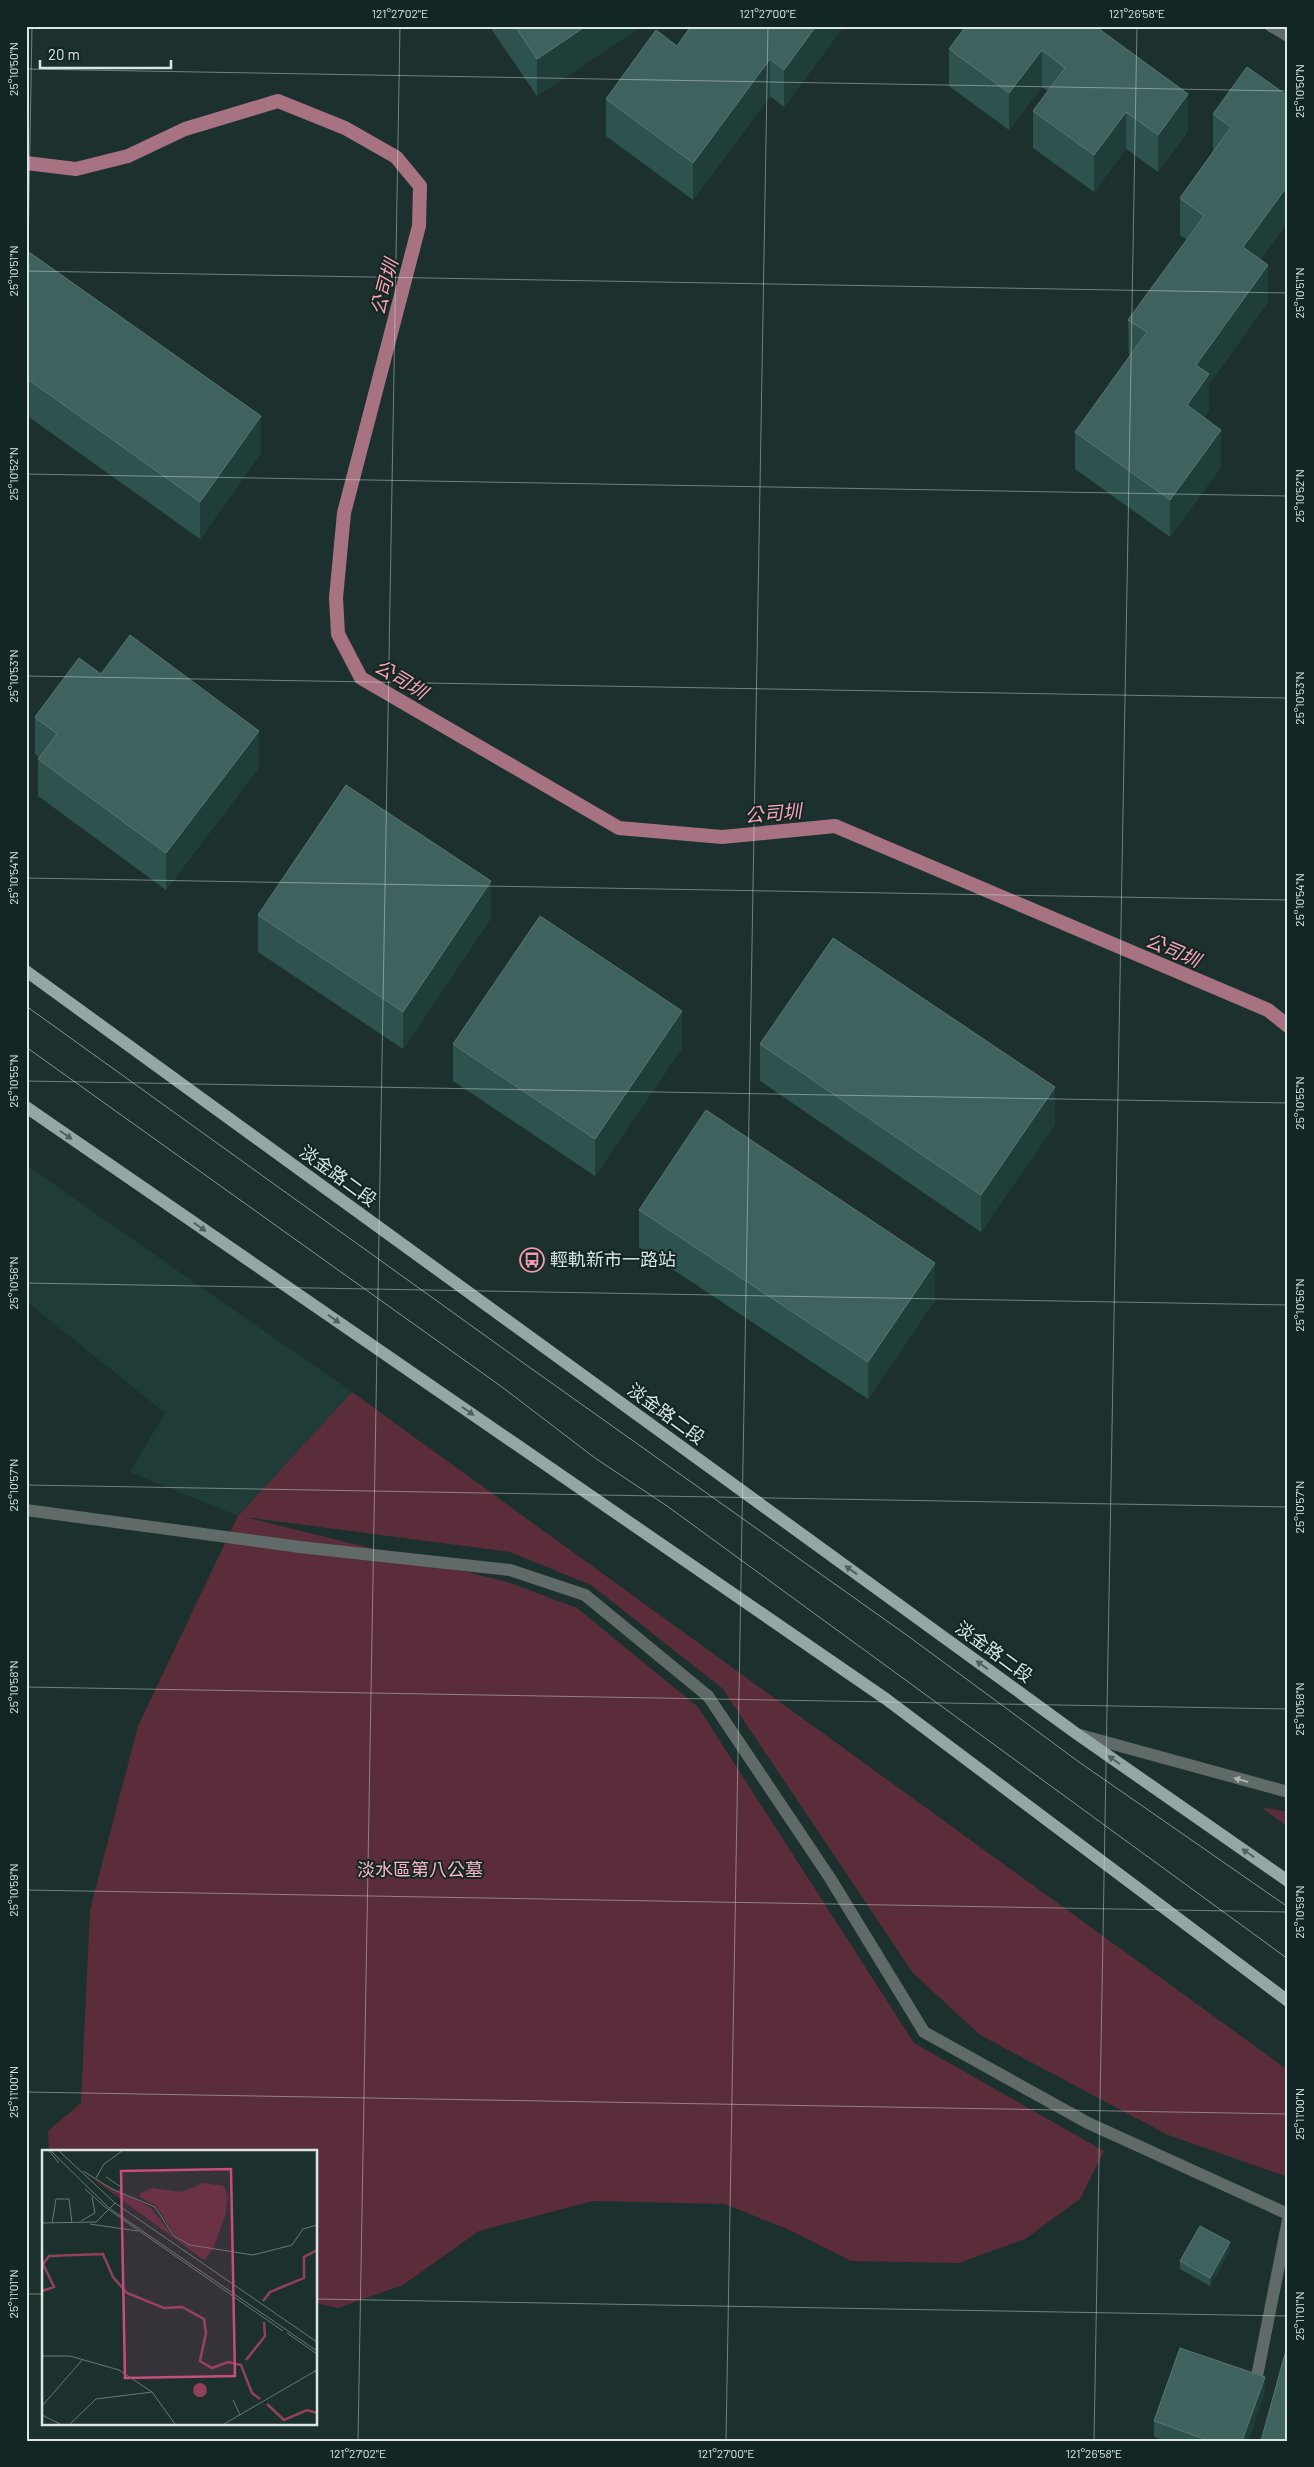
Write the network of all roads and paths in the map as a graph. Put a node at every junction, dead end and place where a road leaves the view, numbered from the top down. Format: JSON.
{"nodes":[{"id":1,"x":1271,"y":26,"type":"edge"},
{"id":2,"x":1288,"y":36,"type":"edge"},
{"id":3,"x":26,"y":971,"type":"edge"},
{"id":4,"x":26,"y":1107,"type":"edge"},
{"id":5,"x":26,"y":1510,"type":"edge"},
{"id":6,"x":1077,"y":1734,"type":"junction"},
{"id":7,"x":1288,"y":1792,"type":"edge"},
{"id":8,"x":1288,"y":1881,"type":"edge"},
{"id":9,"x":1288,"y":2001,"type":"edge"},
{"id":10,"x":1288,"y":2214,"type":"edge"},
{"id":11,"x":1288,"y":2220,"type":"edge"},
{"id":12,"x":1257,"y":2376,"type":"edge"}],
"edges":[{"from":1,"to":2,"type":"street"},
{"from":6,"to":3,"type":"main road","name":"淡金路二段","one_way":true},
{"from":4,"to":9,"type":"main road","one_way":true},
{"from":5,"to":10,"type":"street"},
{"from":7,"to":6,"type":"street","one_way":true},
{"from":8,"to":6,"type":"main road","name":"淡金路二段","one_way":true},
{"from":11,"to":12,"type":"street"}]}
